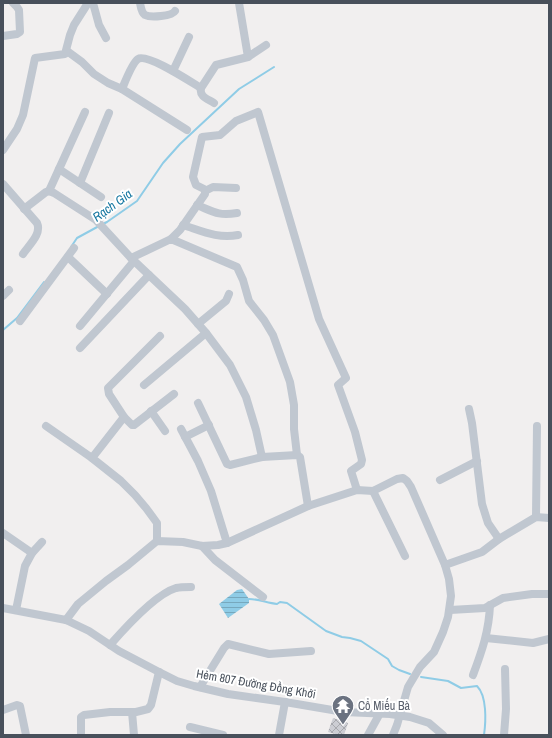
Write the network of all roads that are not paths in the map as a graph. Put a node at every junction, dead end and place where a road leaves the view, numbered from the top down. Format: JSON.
{"nodes":[{"id":1,"x":13,"y":3,"type":"edge"},
{"id":2,"x":88,"y":3,"type":"edge"},
{"id":3,"x":92,"y":3,"type":"edge"},
{"id":4,"x":140,"y":3,"type":"edge"},
{"id":5,"x":239,"y":3,"type":"edge"},
{"id":6,"x":176,"y":11,"type":"dead end"},
{"id":7,"x":3,"y":36,"type":"edge"},
{"id":8,"x":189,"y":37,"type":"dead end"},
{"id":9,"x":106,"y":38,"type":"dead end"},
{"id":10,"x":266,"y":45,"type":"dead end"},
{"id":11,"x":67,"y":52,"type":"junction"},
{"id":12,"x":248,"y":57,"type":"junction"},
{"id":13,"x":173,"y":71,"type":"junction"},
{"id":14,"x":201,"y":88,"type":"junction"},
{"id":15,"x":122,"y":89,"type":"junction"},
{"id":16,"x":214,"y":103,"type":"dead end"},
{"id":17,"x":85,"y":112,"type":"dead end"},
{"id":18,"x":109,"y":113,"type":"dead end"},
{"id":19,"x":187,"y":130,"type":"dead end"},
{"id":20,"x":3,"y":150,"type":"edge"},
{"id":21,"x":60,"y":169,"type":"junction"},
{"id":22,"x":80,"y":183,"type":"junction"},
{"id":23,"x":3,"y":184,"type":"edge"},
{"id":24,"x":236,"y":188,"type":"dead end"},
{"id":25,"x":49,"y":191,"type":"junction"},
{"id":26,"x":205,"y":191,"type":"junction"},
{"id":27,"x":101,"y":197,"type":"dead end"},
{"id":28,"x":197,"y":205,"type":"junction"},
{"id":29,"x":24,"y":208,"type":"junction"},
{"id":30,"x":237,"y":213,"type":"dead end"},
{"id":31,"x":183,"y":225,"type":"junction"},
{"id":32,"x":238,"y":235,"type":"dead end"},
{"id":33,"x":171,"y":239,"type":"junction"},
{"id":34,"x":74,"y":248,"type":"dead end"},
{"id":35,"x":22,"y":254,"type":"dead end"},
{"id":36,"x":68,"y":257,"type":"junction"},
{"id":37,"x":132,"y":259,"type":"junction"},
{"id":38,"x":148,"y":275,"type":"junction"},
{"id":39,"x":107,"y":294,"type":"junction"},
{"id":40,"x":229,"y":294,"type":"dead end"},
{"id":41,"x":20,"y":321,"type":"dead end"},
{"id":42,"x":198,"y":324,"type":"junction"},
{"id":43,"x":80,"y":326,"type":"dead end"},
{"id":44,"x":206,"y":333,"type":"junction"},
{"id":45,"x":160,"y":336,"type":"dead end"},
{"id":46,"x":80,"y":348,"type":"dead end"},
{"id":47,"x":144,"y":385,"type":"dead end"},
{"id":48,"x":174,"y":394,"type":"dead end"},
{"id":49,"x":198,"y":403,"type":"dead end"},
{"id":50,"x":469,"y":409,"type":"dead end"},
{"id":51,"x":151,"y":411,"type":"junction"},
{"id":52,"x":124,"y":417,"type":"junction"},
{"id":53,"x":209,"y":425,"type":"junction"},
{"id":54,"x":46,"y":426,"type":"dead end"},
{"id":55,"x":537,"y":426,"type":"dead end"},
{"id":56,"x":165,"y":431,"type":"dead end"},
{"id":57,"x":297,"y":455,"type":"junction"},
{"id":58,"x":262,"y":457,"type":"junction"},
{"id":59,"x":92,"y":458,"type":"junction"},
{"id":60,"x":477,"y":461,"type":"junction"},
{"id":61,"x":440,"y":480,"type":"dead end"},
{"id":62,"x":357,"y":490,"type":"junction"},
{"id":63,"x":373,"y":491,"type":"junction"},
{"id":64,"x":308,"y":506,"type":"junction"},
{"id":65,"x":536,"y":517,"type":"junction"},
{"id":66,"x":549,"y":518,"type":"edge"},
{"id":67,"x":3,"y":533,"type":"edge"},
{"id":68,"x":499,"y":539,"type":"junction"},
{"id":69,"x":157,"y":541,"type":"junction"},
{"id":70,"x":42,"y":542,"type":"dead end"},
{"id":71,"x":227,"y":543,"type":"junction"},
{"id":72,"x":202,"y":546,"type":"junction"},
{"id":73,"x":32,"y":553,"type":"junction"},
{"id":74,"x":405,"y":556,"type":"dead end"},
{"id":75,"x":446,"y":566,"type":"junction"},
{"id":76,"x":191,"y":587,"type":"dead end"},
{"id":77,"x":549,"y":594,"type":"edge"},
{"id":78,"x":263,"y":597,"type":"dead end"},
{"id":79,"x":490,"y":605,"type":"junction"},
{"id":80,"x":3,"y":608,"type":"edge"},
{"id":81,"x":16,"y":610,"type":"junction"},
{"id":82,"x":450,"y":610,"type":"junction"},
{"id":83,"x":66,"y":620,"type":"junction"},
{"id":84,"x":486,"y":638,"type":"junction"},
{"id":85,"x":549,"y":639,"type":"edge"},
{"id":86,"x":110,"y":645,"type":"junction"},
{"id":87,"x":311,"y":651,"type":"dead end"},
{"id":88,"x":505,"y":669,"type":"dead end"},
{"id":89,"x":159,"y":672,"type":"junction"},
{"id":90,"x":473,"y":675,"type":"dead end"},
{"id":91,"x":200,"y":687,"type":"junction"},
{"id":92,"x":285,"y":702,"type":"junction"},
{"id":93,"x":3,"y":710,"type":"edge"},
{"id":94,"x":132,"y":712,"type":"junction"},
{"id":95,"x":379,"y":715,"type":"junction"},
{"id":96,"x":400,"y":715,"type":"junction"},
{"id":97,"x":190,"y":727,"type":"dead end"},
{"id":98,"x":26,"y":735,"type":"edge"},
{"id":99,"x":81,"y":735,"type":"edge"},
{"id":100,"x":134,"y":735,"type":"edge"},
{"id":101,"x":223,"y":735,"type":"edge"},
{"id":102,"x":278,"y":735,"type":"edge"},
{"id":103,"x":368,"y":735,"type":"edge"},
{"id":104,"x":393,"y":735,"type":"edge"},
{"id":105,"x":443,"y":735,"type":"edge"},
{"id":106,"x":504,"y":735,"type":"edge"}],
"edges":[{"from":1,"to":7,"type":"street"},
{"from":2,"to":11,"type":"street"},
{"from":3,"to":9,"type":"street"},
{"from":4,"to":6,"type":"street"},
{"from":5,"to":12,"type":"street"},
{"from":8,"to":13,"type":"street"},
{"from":10,"to":12,"type":"street"},
{"from":11,"to":15,"type":"street"},
{"from":11,"to":20,"type":"street"},
{"from":12,"to":14,"type":"street"},
{"from":13,"to":14,"type":"street"},
{"from":13,"to":15,"type":"street"},
{"from":14,"to":16,"type":"street"},
{"from":15,"to":19,"type":"street"},
{"from":17,"to":21,"type":"street"},
{"from":18,"to":22,"type":"street"},
{"from":21,"to":22,"type":"street"},
{"from":21,"to":25,"type":"street"},
{"from":22,"to":27,"type":"street"},
{"from":23,"to":29,"type":"street"},
{"from":24,"to":26,"type":"street"},
{"from":25,"to":29,"type":"street"},
{"from":25,"to":37,"type":"street"},
{"from":26,"to":28,"type":"street"},
{"from":26,"to":62,"type":"street"},
{"from":28,"to":30,"type":"street"},
{"from":28,"to":31,"type":"street"},
{"from":29,"to":35,"type":"street"},
{"from":31,"to":32,"type":"street"},
{"from":31,"to":33,"type":"street"},
{"from":33,"to":37,"type":"street"},
{"from":33,"to":57,"type":"street"},
{"from":34,"to":36,"type":"street"},
{"from":36,"to":39,"type":"street"},
{"from":36,"to":41,"type":"street"},
{"from":37,"to":38,"type":"street"},
{"from":37,"to":39,"type":"street"},
{"from":38,"to":42,"type":"street"},
{"from":38,"to":46,"type":"street"},
{"from":39,"to":43,"type":"street"},
{"from":40,"to":42,"type":"street"},
{"from":42,"to":44,"type":"street"},
{"from":44,"to":47,"type":"street"},
{"from":44,"to":58,"type":"street"},
{"from":45,"to":52,"type":"street"},
{"from":48,"to":51,"type":"street"},
{"from":49,"to":53,"type":"street"},
{"from":50,"to":60,"type":"street"},
{"from":51,"to":52,"type":"street"},
{"from":51,"to":56,"type":"street"},
{"from":52,"to":59,"type":"street"},
{"from":53,"to":58,"type":"street"},
{"from":53,"to":71,"type":"street"},
{"from":54,"to":59,"type":"street"},
{"from":55,"to":65,"type":"street"},
{"from":57,"to":58,"type":"street"},
{"from":57,"to":64,"type":"street"},
{"from":59,"to":69,"type":"street"},
{"from":60,"to":61,"type":"street"},
{"from":60,"to":68,"type":"street"},
{"from":62,"to":63,"type":"street"},
{"from":62,"to":64,"type":"street"},
{"from":63,"to":74,"type":"street"},
{"from":63,"to":75,"type":"street"},
{"from":64,"to":71,"type":"street"},
{"from":65,"to":66,"type":"street"},
{"from":65,"to":68,"type":"street"},
{"from":67,"to":73,"type":"street"},
{"from":68,"to":75,"type":"street"},
{"from":69,"to":72,"type":"street"},
{"from":69,"to":83,"type":"street"},
{"from":70,"to":73,"type":"street"},
{"from":71,"to":72,"type":"street"},
{"from":72,"to":78,"type":"street"},
{"from":73,"to":81,"type":"street"},
{"from":75,"to":82,"type":"street"},
{"from":76,"to":86,"type":"street"},
{"from":77,"to":79,"type":"street"},
{"from":79,"to":82,"type":"street"},
{"from":79,"to":84,"type":"street"},
{"from":80,"to":81,"type":"street","name":"Hẻm 807 Đường Đồng Khởi"},
{"from":81,"to":83,"type":"street","name":"Hẻm 807 Đường Đồng Khởi"},
{"from":82,"to":96,"type":"street"},
{"from":83,"to":86,"type":"street","name":"Hẻm 807 Đường Đồng Khởi"},
{"from":84,"to":85,"type":"street"},
{"from":84,"to":90,"type":"street"},
{"from":86,"to":89,"type":"street","name":"Hẻm 807 Đường Đồng Khởi"},
{"from":87,"to":91,"type":"street"},
{"from":88,"to":106,"type":"street"},
{"from":89,"to":91,"type":"street","name":"Hẻm 807 Đường Đồng Khởi"},
{"from":89,"to":94,"type":"street"},
{"from":91,"to":92,"type":"street","name":"Hẻm 807 Đường Đồng Khởi"},
{"from":92,"to":95,"type":"street","name":"Hẻm 807 Đường Đồng Khởi"},
{"from":92,"to":102,"type":"street"},
{"from":93,"to":98,"type":"street"},
{"from":94,"to":99,"type":"street"},
{"from":94,"to":100,"type":"street"},
{"from":95,"to":96,"type":"street","name":"Hẻm 807 Đường Đồng Khởi"},
{"from":95,"to":103,"type":"street"},
{"from":96,"to":104,"type":"street"},
{"from":96,"to":105,"type":"street","name":"Hẻm 807 Đường Đồng Khởi"},
{"from":97,"to":101,"type":"street"}]}
